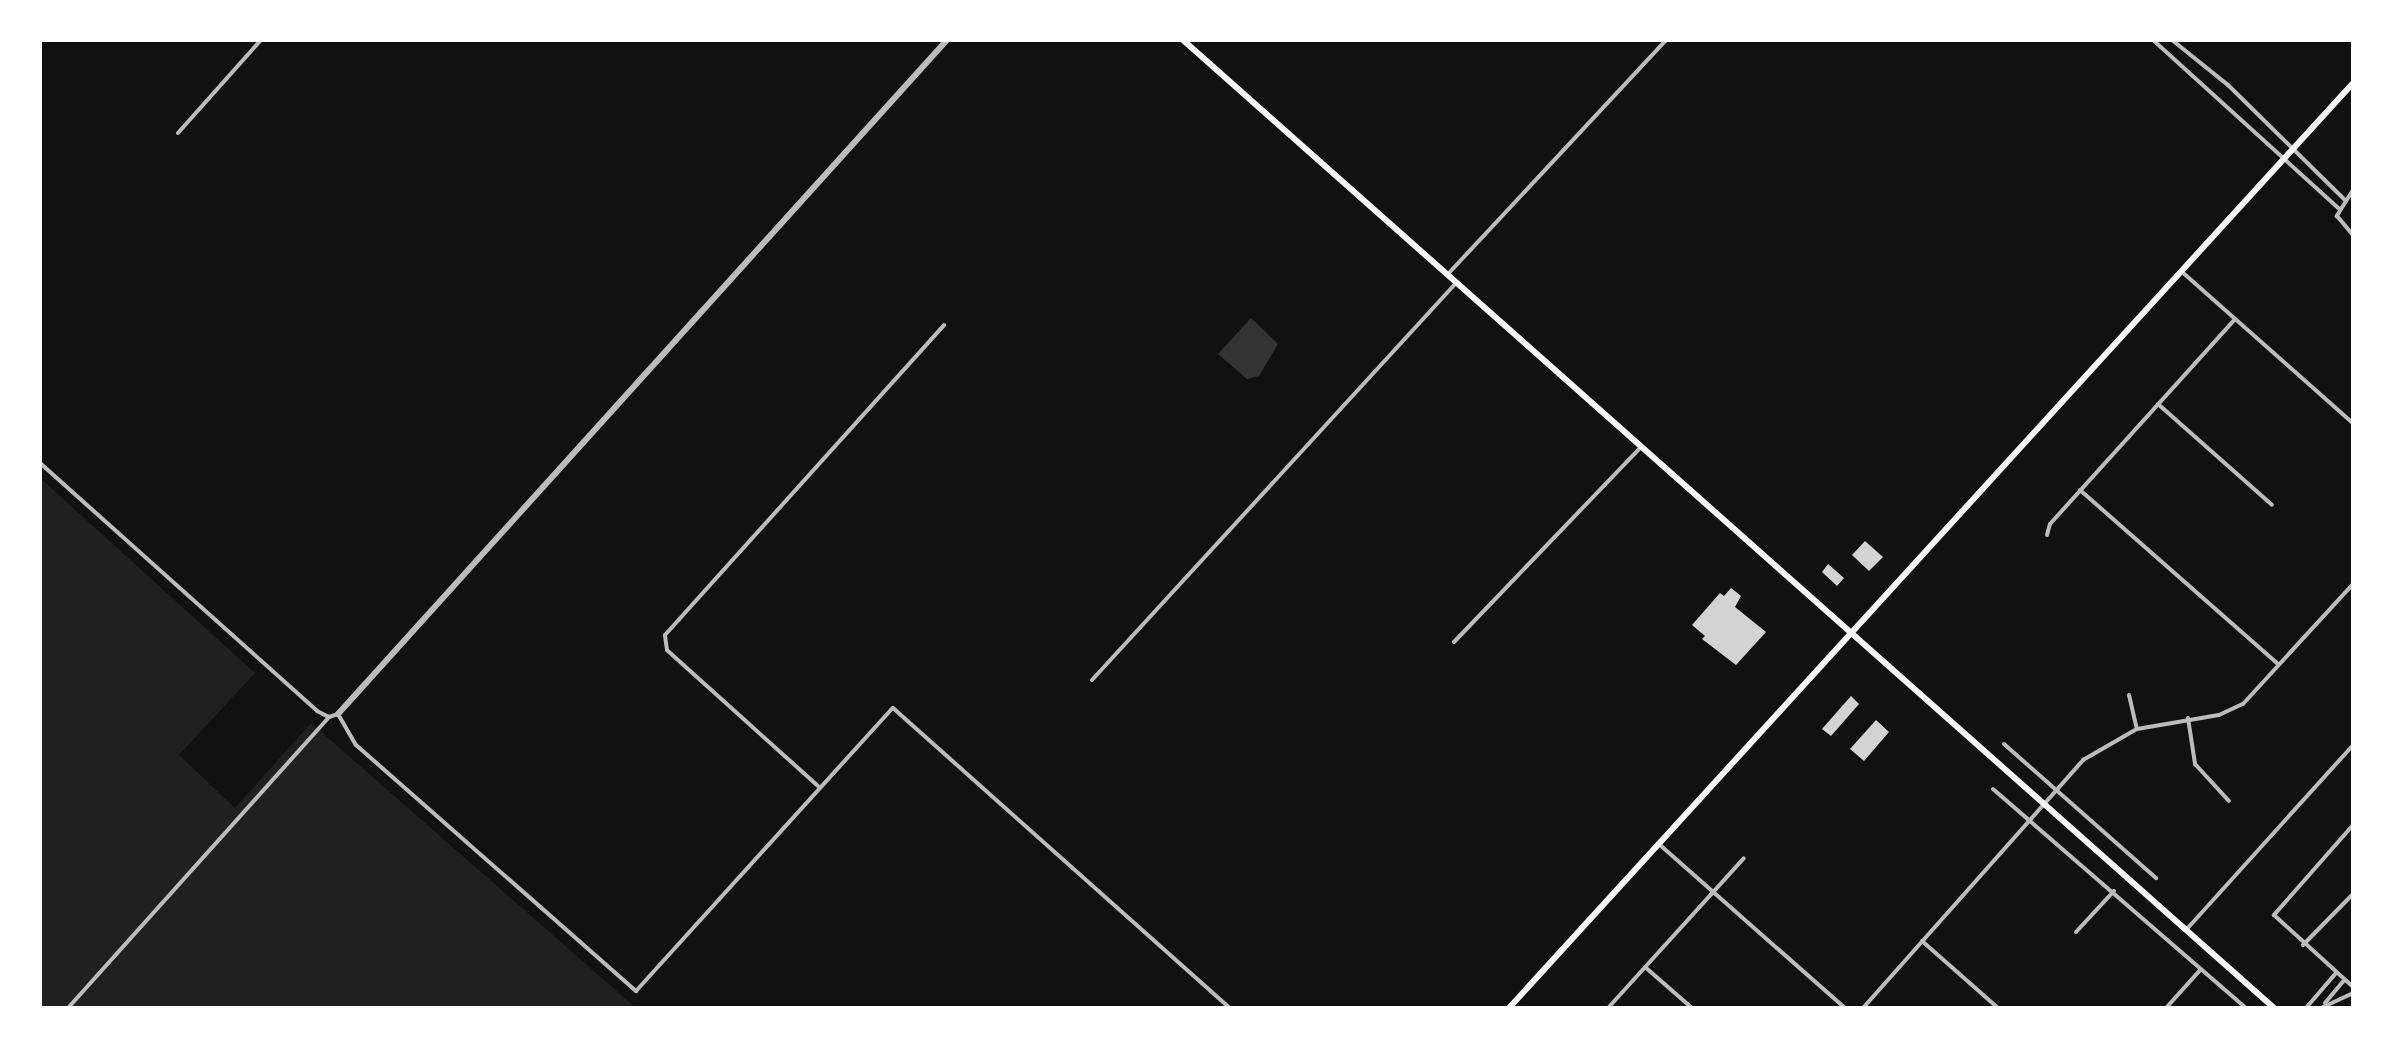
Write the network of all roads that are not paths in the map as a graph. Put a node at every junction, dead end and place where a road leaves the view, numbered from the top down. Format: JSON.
{"nodes":[{"id":1,"x":261,"y":40,"type":"edge"},
{"id":2,"x":947,"y":40,"type":"edge"},
{"id":3,"x":1183,"y":40,"type":"edge"},
{"id":4,"x":1666,"y":40,"type":"edge"},
{"id":5,"x":2153,"y":40,"type":"edge"},
{"id":6,"x":2172,"y":40,"type":"edge"},
{"id":7,"x":2353,"y":83,"type":"edge"},
{"id":8,"x":178,"y":133,"type":"dead end"},
{"id":9,"x":2294,"y":148,"type":"junction"},
{"id":10,"x":2284,"y":159,"type":"junction"},
{"id":11,"x":2327,"y":183,"type":"junction"},
{"id":12,"x":2353,"y":190,"type":"edge"},
{"id":13,"x":2320,"y":191,"type":"junction"},
{"id":14,"x":2344,"y":199,"type":"junction"},
{"id":15,"x":2338,"y":208,"type":"junction"},
{"id":16,"x":2353,"y":235,"type":"edge"},
{"id":17,"x":2180,"y":270,"type":"junction"},
{"id":18,"x":1448,"y":274,"type":"junction"},
{"id":19,"x":1457,"y":282,"type":"junction"},
{"id":20,"x":2235,"y":319,"type":"junction"},
{"id":21,"x":944,"y":325,"type":"dead end"},
{"id":22,"x":2158,"y":404,"type":"junction"},
{"id":23,"x":2353,"y":423,"type":"edge"},
{"id":24,"x":1641,"y":447,"type":"junction"},
{"id":25,"x":40,"y":463,"type":"edge"},
{"id":26,"x":2080,"y":490,"type":"junction"},
{"id":27,"x":2272,"y":505,"type":"dead end"},
{"id":28,"x":2047,"y":535,"type":"dead end"},
{"id":29,"x":2353,"y":584,"type":"edge"},
{"id":30,"x":1849,"y":632,"type":"junction"},
{"id":31,"x":1454,"y":642,"type":"dead end"},
{"id":32,"x":2278,"y":664,"type":"junction"},
{"id":33,"x":1092,"y":680,"type":"dead end"},
{"id":34,"x":2129,"y":695,"type":"dead end"},
{"id":35,"x":338,"y":714,"type":"junction"},
{"id":36,"x":329,"y":717,"type":"junction"},
{"id":37,"x":2188,"y":718,"type":"junction"},
{"id":38,"x":2137,"y":729,"type":"junction"},
{"id":39,"x":2004,"y":744,"type":"dead end"},
{"id":40,"x":2353,"y":745,"type":"edge"},
{"id":41,"x":818,"y":786,"type":"junction"},
{"id":42,"x":1993,"y":789,"type":"dead end"},
{"id":43,"x":2056,"y":790,"type":"junction"},
{"id":44,"x":2229,"y":801,"type":"dead end"},
{"id":45,"x":2042,"y":804,"type":"junction"},
{"id":46,"x":2030,"y":817,"type":"junction"},
{"id":47,"x":2353,"y":825,"type":"edge"},
{"id":48,"x":1658,"y":843,"type":"junction"},
{"id":49,"x":1744,"y":858,"type":"dead end"},
{"id":50,"x":2156,"y":878,"type":"dead end"},
{"id":51,"x":2114,"y":891,"type":"junction"},
{"id":52,"x":1714,"y":892,"type":"junction"},
{"id":53,"x":2353,"y":894,"type":"edge"},
{"id":54,"x":2186,"y":930,"type":"junction"},
{"id":55,"x":2076,"y":932,"type":"dead end"},
{"id":56,"x":1922,"y":941,"type":"junction"},
{"id":57,"x":2303,"y":945,"type":"junction"},
{"id":58,"x":1645,"y":967,"type":"junction"},
{"id":59,"x":2201,"y":969,"type":"junction"},
{"id":60,"x":2336,"y":973,"type":"junction"},
{"id":61,"x":2344,"y":980,"type":"junction"},
{"id":62,"x":2353,"y":987,"type":"edge"},
{"id":63,"x":2353,"y":993,"type":"edge"},
{"id":64,"x":2322,"y":1007,"type":"edge"},
{"id":65,"x":68,"y":1008,"type":"edge"},
{"id":66,"x":1230,"y":1008,"type":"edge"},
{"id":67,"x":1509,"y":1008,"type":"edge"},
{"id":68,"x":1608,"y":1008,"type":"edge"},
{"id":69,"x":1692,"y":1008,"type":"edge"},
{"id":70,"x":1845,"y":1008,"type":"edge"},
{"id":71,"x":1863,"y":1008,"type":"edge"},
{"id":72,"x":1998,"y":1008,"type":"edge"},
{"id":73,"x":2166,"y":1008,"type":"edge"},
{"id":74,"x":2246,"y":1008,"type":"edge"},
{"id":75,"x":2274,"y":1008,"type":"edge"},
{"id":76,"x":2306,"y":1008,"type":"edge"}],
"edges":[{"from":1,"to":8,"type":"street"},
{"from":2,"to":35,"type":"street"},
{"from":3,"to":18,"type":"main road"},
{"from":4,"to":18,"type":"street"},
{"from":5,"to":10,"type":"street"},
{"from":6,"to":9,"type":"street"},
{"from":7,"to":9,"type":"main road"},
{"from":9,"to":10,"type":"main road"},
{"from":9,"to":11,"type":"street"},
{"from":10,"to":13,"type":"street"},
{"from":10,"to":17,"type":"main road"},
{"from":11,"to":13,"type":"street"},
{"from":11,"to":14,"type":"street"},
{"from":12,"to":14,"type":"street"},
{"from":13,"to":15,"type":"street"},
{"from":14,"to":15,"type":"street"},
{"from":15,"to":16,"type":"street"},
{"from":17,"to":20,"type":"street"},
{"from":17,"to":30,"type":"main road"},
{"from":18,"to":19,"type":"main road"},
{"from":19,"to":24,"type":"main road"},
{"from":19,"to":33,"type":"street"},
{"from":20,"to":22,"type":"street"},
{"from":20,"to":23,"type":"street"},
{"from":21,"to":41,"type":"street"},
{"from":22,"to":26,"type":"street"},
{"from":22,"to":27,"type":"street"},
{"from":24,"to":30,"type":"main road"},
{"from":24,"to":31,"type":"street"},
{"from":25,"to":36,"type":"street"},
{"from":26,"to":28,"type":"street"},
{"from":26,"to":32,"type":"street"},
{"from":29,"to":32,"type":"street"},
{"from":30,"to":45,"type":"main road"},
{"from":30,"to":48,"type":"main road"},
{"from":32,"to":37,"type":"street"},
{"from":34,"to":38,"type":"street"},
{"from":35,"to":36,"type":"street"},
{"from":35,"to":41,"type":"street"},
{"from":36,"to":65,"type":"street"},
{"from":37,"to":38,"type":"street"},
{"from":37,"to":44,"type":"street"},
{"from":38,"to":43,"type":"street"},
{"from":39,"to":43,"type":"street"},
{"from":40,"to":54,"type":"street"},
{"from":41,"to":66,"type":"street"},
{"from":42,"to":46,"type":"street"},
{"from":43,"to":45,"type":"street"},
{"from":43,"to":50,"type":"street"},
{"from":45,"to":46,"type":"street"},
{"from":45,"to":54,"type":"main road"},
{"from":46,"to":51,"type":"street"},
{"from":46,"to":56,"type":"street"},
{"from":47,"to":57,"type":"street"},
{"from":48,"to":52,"type":"street"},
{"from":48,"to":67,"type":"main road"},
{"from":49,"to":52,"type":"street"},
{"from":51,"to":55,"type":"street"},
{"from":51,"to":59,"type":"street"},
{"from":52,"to":58,"type":"street"},
{"from":52,"to":70,"type":"street"},
{"from":53,"to":57,"type":"street"},
{"from":54,"to":75,"type":"main road"},
{"from":56,"to":71,"type":"street"},
{"from":56,"to":72,"type":"street"},
{"from":57,"to":60,"type":"street"},
{"from":58,"to":68,"type":"street"},
{"from":58,"to":69,"type":"street"},
{"from":59,"to":73,"type":"street"},
{"from":59,"to":74,"type":"street"},
{"from":60,"to":61,"type":"street"},
{"from":60,"to":76,"type":"street"},
{"from":61,"to":62,"type":"street"},
{"from":61,"to":64,"type":"street"},
{"from":63,"to":64,"type":"street"}]}
